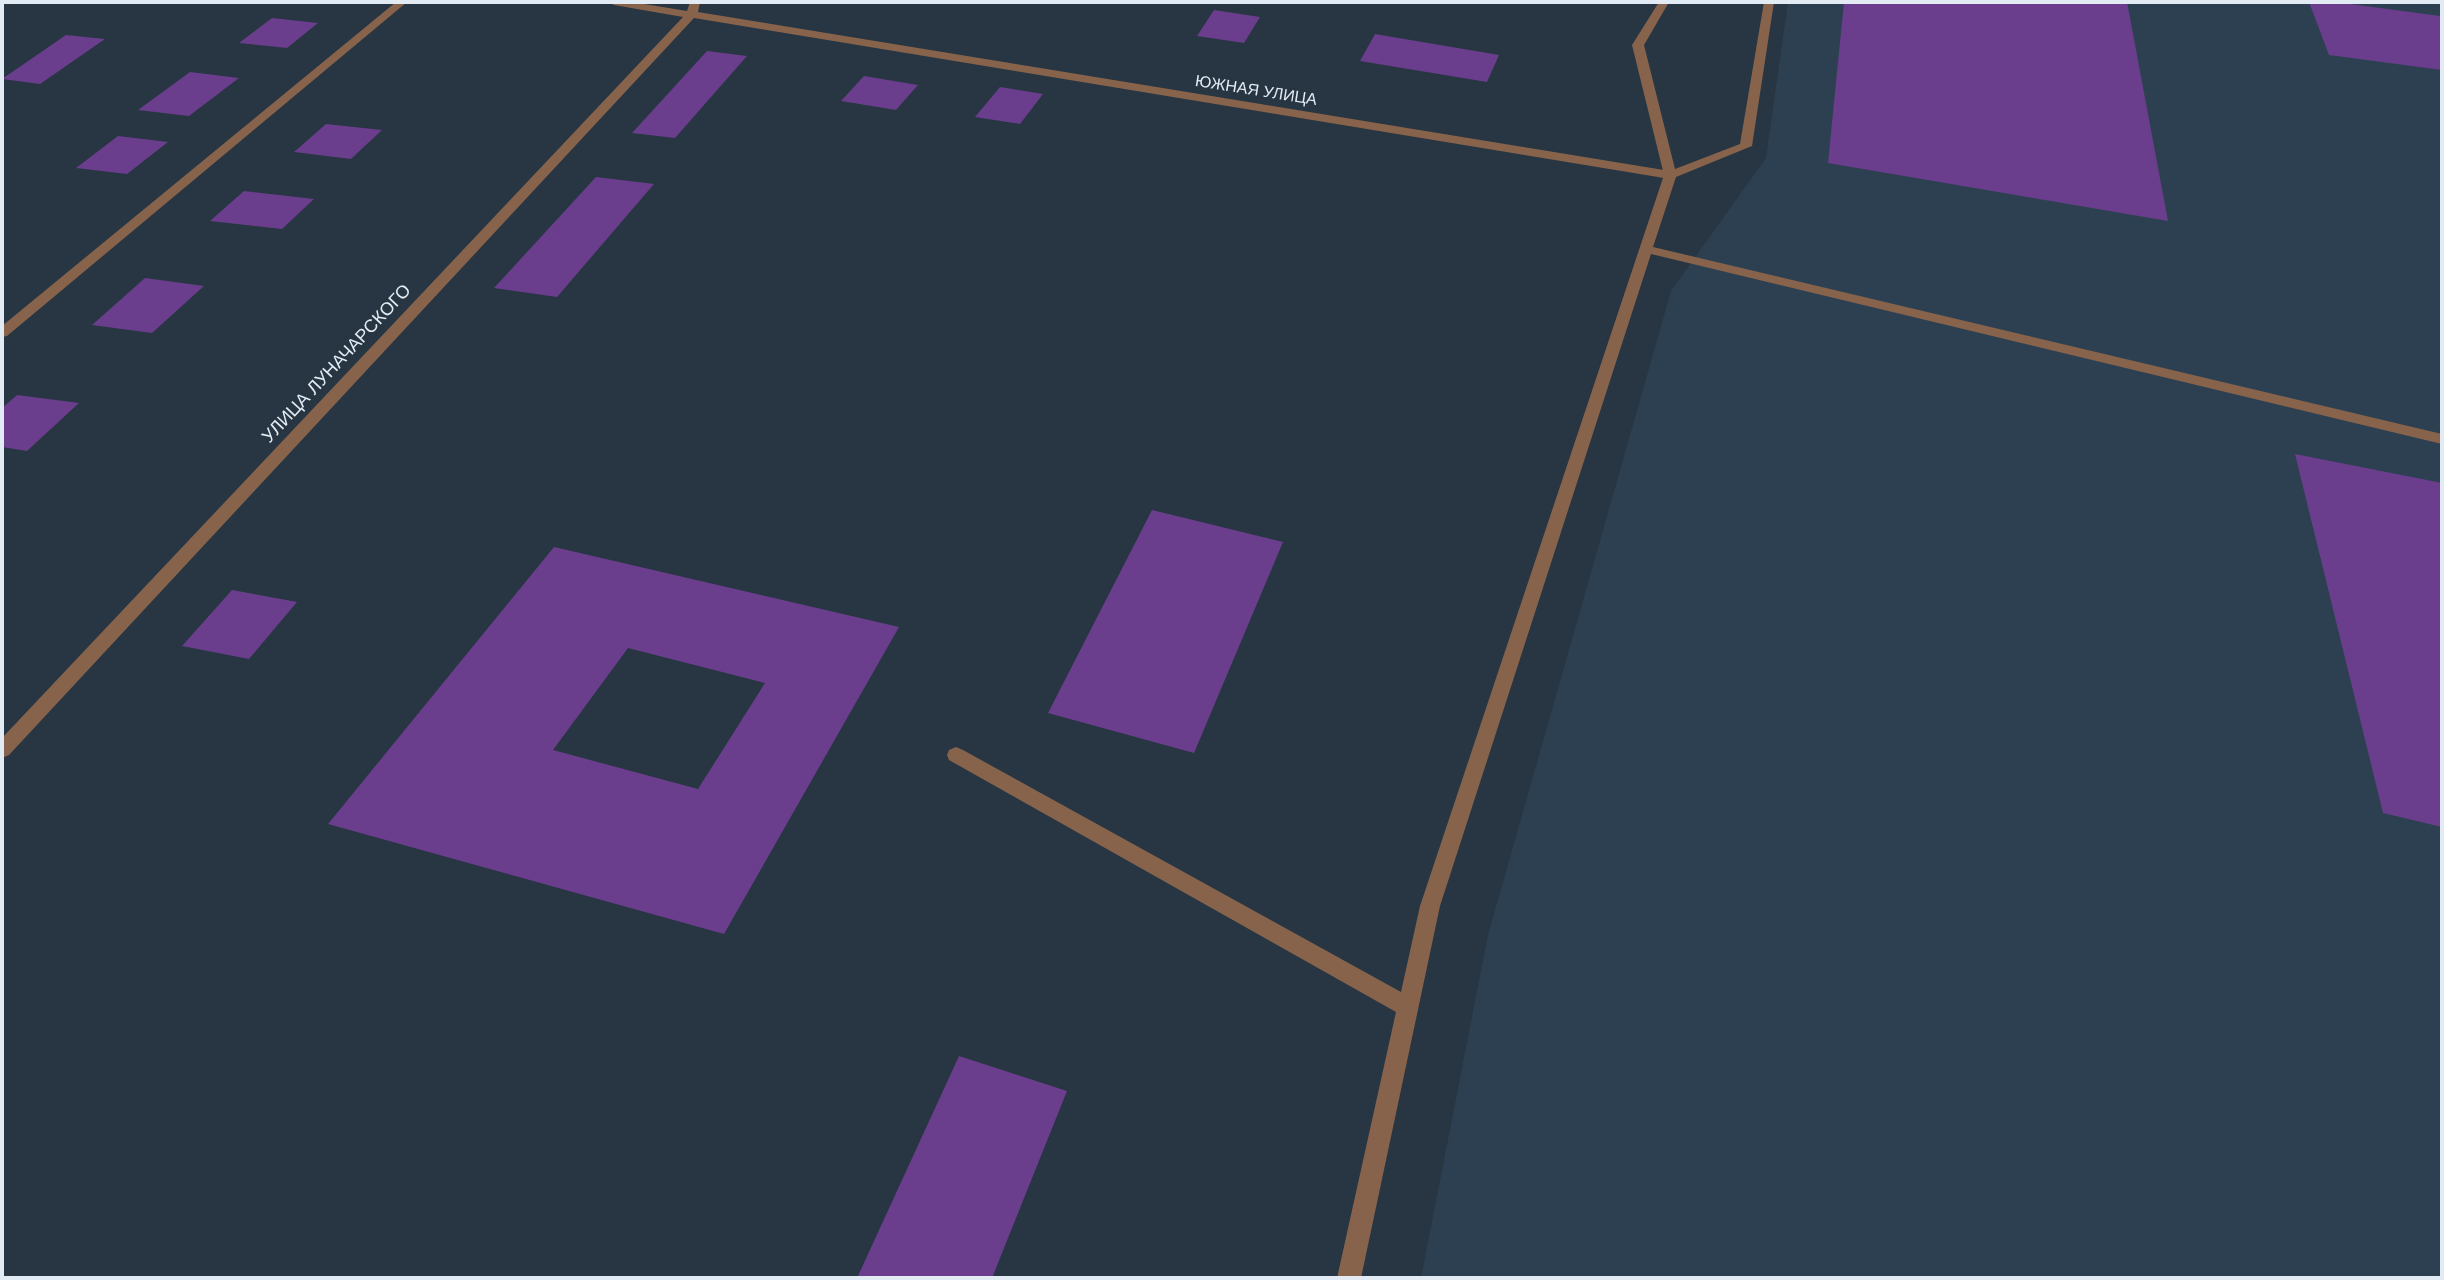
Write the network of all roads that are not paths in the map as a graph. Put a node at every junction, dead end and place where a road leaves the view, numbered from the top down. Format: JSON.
{"nodes":[{"id":1,"x":402,"y":2,"type":"edge"},
{"id":2,"x":614,"y":2,"type":"edge"},
{"id":3,"x":1664,"y":2,"type":"edge"},
{"id":4,"x":1769,"y":2,"type":"edge"},
{"id":5,"x":694,"y":8,"type":"edge"},
{"id":6,"x":1670,"y":175,"type":"junction"},
{"id":7,"x":1645,"y":249,"type":"junction"},
{"id":8,"x":2,"y":333,"type":"edge"},
{"id":9,"x":2442,"y":439,"type":"edge"},
{"id":10,"x":2,"y":750,"type":"edge"},
{"id":11,"x":957,"y":755,"type":"dead end"},
{"id":12,"x":1408,"y":1007,"type":"junction"},
{"id":13,"x":1349,"y":1278,"type":"edge"}],
"edges":[{"from":1,"to":8,"type":"street"},
{"from":2,"to":5,"type":"street","name":"ЮЖНАЯ УЛИЦА"},
{"from":3,"to":6,"type":"street"},
{"from":4,"to":6,"type":"street"},
{"from":5,"to":6,"type":"street","name":"ЮЖНАЯ УЛИЦА"},
{"from":5,"to":10,"type":"street","name":"УЛИЦА ЛУНАЧАРСКОГО"},
{"from":6,"to":7,"type":"street"},
{"from":7,"to":9,"type":"street"},
{"from":7,"to":12,"type":"street"},
{"from":11,"to":12,"type":"street"},
{"from":12,"to":13,"type":"street"}]}
